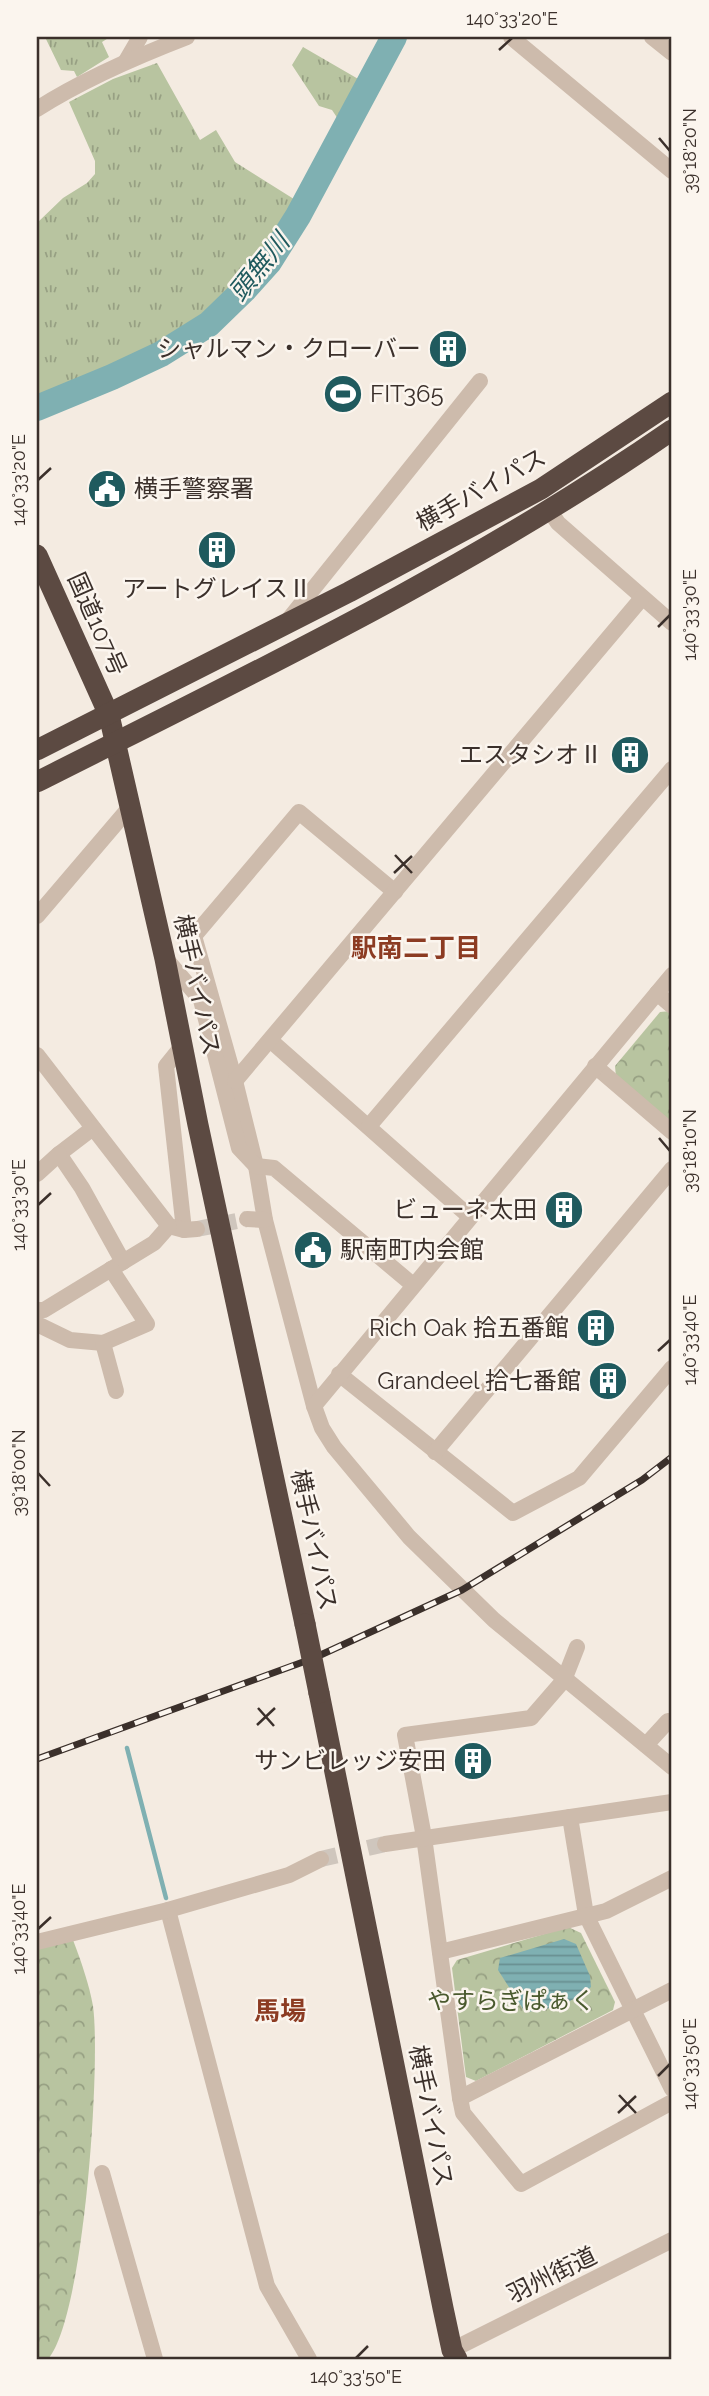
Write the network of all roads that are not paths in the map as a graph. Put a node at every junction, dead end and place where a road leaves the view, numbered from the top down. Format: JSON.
{"nodes":[{"id":1,"x":140,"y":37,"type":"edge"},
{"id":2,"x":187,"y":37,"type":"edge"},
{"id":3,"x":511,"y":37,"type":"edge"},
{"id":4,"x":652,"y":37,"type":"edge"},
{"id":5,"x":672,"y":53,"type":"edge"},
{"id":6,"x":126,"y":61,"type":"junction"},
{"id":7,"x":37,"y":109,"type":"edge"},
{"id":8,"x":669,"y":160,"type":"edge"},
{"id":9,"x":480,"y":381,"type":"dead end"},
{"id":10,"x":672,"y":402,"type":"edge"},
{"id":11,"x":672,"y":430,"type":"edge"},
{"id":12,"x":550,"y":511,"type":"junction"},
{"id":13,"x":37,"y":555,"type":"edge"},
{"id":14,"x":642,"y":598,"type":"junction"},
{"id":15,"x":672,"y":623,"type":"edge"},
{"id":16,"x":285,"y":625,"type":"junction"},
{"id":17,"x":109,"y":715,"type":"junction"},
{"id":18,"x":114,"y":743,"type":"junction"},
{"id":19,"x":37,"y":750,"type":"edge"},
{"id":20,"x":672,"y":769,"type":"edge"},
{"id":21,"x":37,"y":782,"type":"edge"},
{"id":22,"x":130,"y":807,"type":"junction"},
{"id":23,"x":395,"y":891,"type":"junction"},
{"id":24,"x":37,"y":916,"type":"edge"},
{"id":25,"x":165,"y":959,"type":"junction"},
{"id":26,"x":672,"y":975,"type":"edge"},
{"id":27,"x":657,"y":993,"type":"junction"},
{"id":28,"x":672,"y":1006,"type":"edge"},
{"id":29,"x":270,"y":1040,"type":"junction"},
{"id":30,"x":183,"y":1045,"type":"junction"},
{"id":31,"x":37,"y":1055,"type":"edge"},
{"id":32,"x":595,"y":1066,"type":"junction"},
{"id":33,"x":235,"y":1081,"type":"junction"},
{"id":34,"x":369,"y":1126,"type":"junction"},
{"id":35,"x":93,"y":1128,"type":"junction"},
{"id":36,"x":672,"y":1132,"type":"edge"},
{"id":37,"x":59,"y":1154,"type":"junction"},
{"id":38,"x":256,"y":1166,"type":"junction"},
{"id":39,"x":672,"y":1169,"type":"edge"},
{"id":40,"x":37,"y":1174,"type":"edge"},
{"id":41,"x":470,"y":1217,"type":"junction"},
{"id":42,"x":247,"y":1219,"type":"tunnel mouth"},
{"id":43,"x":265,"y":1220,"type":"junction"},
{"id":44,"x":183,"y":1228,"type":"junction"},
{"id":45,"x":117,"y":1265,"type":"junction"},
{"id":46,"x":413,"y":1285,"type":"junction"},
{"id":47,"x":37,"y":1310,"type":"edge"},
{"id":48,"x":37,"y":1324,"type":"edge"},
{"id":49,"x":103,"y":1343,"type":"junction"},
{"id":50,"x":672,"y":1368,"type":"edge"},
{"id":51,"x":339,"y":1374,"type":"junction"},
{"id":52,"x":116,"y":1391,"type":"dead end"},
{"id":53,"x":314,"y":1406,"type":"junction"},
{"id":54,"x":435,"y":1452,"type":"junction"},
{"id":55,"x":577,"y":1647,"type":"dead end"},
{"id":56,"x":564,"y":1680,"type":"junction"},
{"id":57,"x":672,"y":1722,"type":"edge"},
{"id":58,"x":646,"y":1745,"type":"junction"},
{"id":59,"x":672,"y":1767,"type":"edge"},
{"id":60,"x":672,"y":1802,"type":"edge"},
{"id":61,"x":570,"y":1817,"type":"junction"},
{"id":62,"x":424,"y":1837,"type":"junction"},
{"id":63,"x":385,"y":1844,"type":"tunnel mouth"},
{"id":64,"x":321,"y":1859,"type":"tunnel mouth"},
{"id":65,"x":672,"y":1878,"type":"edge"},
{"id":66,"x":169,"y":1910,"type":"junction"},
{"id":67,"x":586,"y":1915,"type":"junction"},
{"id":68,"x":37,"y":1942,"type":"edge"},
{"id":69,"x":440,"y":1952,"type":"junction"},
{"id":70,"x":672,"y":1990,"type":"edge"},
{"id":71,"x":632,"y":2010,"type":"junction"},
{"id":72,"x":672,"y":2089,"type":"edge"},
{"id":73,"x":460,"y":2098,"type":"junction"},
{"id":74,"x":672,"y":2102,"type":"edge"},
{"id":75,"x":102,"y":2173,"type":"dead end"},
{"id":76,"x":672,"y":2240,"type":"edge"},
{"id":77,"x":448,"y":2356,"type":"edge"},
{"id":78,"x":155,"y":2359,"type":"edge"},
{"id":79,"x":309,"y":2359,"type":"edge"}],
"edges":[{"from":1,"to":6,"type":"street"},
{"from":2,"to":6,"type":"street"},
{"from":3,"to":8,"type":"street"},
{"from":4,"to":5,"type":"street"},
{"from":6,"to":7,"type":"street"},
{"from":9,"to":16,"type":"street"},
{"from":10,"to":16,"type":"highway","name":"横手バイパス"},
{"from":11,"to":12,"type":"highway","name":"横手バイパス"},
{"from":12,"to":14,"type":"street"},
{"from":12,"to":18,"type":"highway","name":"横手バイパス"},
{"from":13,"to":17,"type":"highway","name":"国道107号"},
{"from":14,"to":15,"type":"street"},
{"from":14,"to":23,"type":"street"},
{"from":16,"to":17,"type":"highway","name":"横手バイパス"},
{"from":17,"to":18,"type":"highway","name":"横手バイパス"},
{"from":17,"to":19,"type":"highway"},
{"from":18,"to":21,"type":"highway"},
{"from":18,"to":22,"type":"highway","name":"横手バイパス"},
{"from":20,"to":34,"type":"street"},
{"from":22,"to":24,"type":"street"},
{"from":22,"to":25,"type":"highway","name":"横手バイパス"},
{"from":23,"to":29,"type":"street"},
{"from":23,"to":33,"type":"street"},
{"from":25,"to":30,"type":"highway","name":"横手バイパス"},
{"from":25,"to":38,"type":"street"},
{"from":26,"to":27,"type":"street"},
{"from":27,"to":28,"type":"street"},
{"from":27,"to":32,"type":"street"},
{"from":29,"to":33,"type":"street"},
{"from":29,"to":34,"type":"street"},
{"from":30,"to":44,"type":"street"},
{"from":30,"to":77,"type":"highway","name":"横手バイパス","bridge":true},
{"from":31,"to":35,"type":"street"},
{"from":32,"to":36,"type":"street"},
{"from":32,"to":41,"type":"street"},
{"from":33,"to":38,"type":"street"},
{"from":34,"to":41,"type":"street"},
{"from":35,"to":37,"type":"street"},
{"from":35,"to":44,"type":"street"},
{"from":37,"to":40,"type":"street"},
{"from":37,"to":45,"type":"street"},
{"from":38,"to":43,"type":"street"},
{"from":38,"to":46,"type":"street"},
{"from":39,"to":54,"type":"street"},
{"from":41,"to":46,"type":"street"},
{"from":42,"to":43,"type":"street"},
{"from":43,"to":53,"type":"street"},
{"from":44,"to":45,"type":"street"},
{"from":45,"to":47,"type":"street"},
{"from":45,"to":49,"type":"street"},
{"from":46,"to":51,"type":"street"},
{"from":48,"to":49,"type":"street"},
{"from":49,"to":52,"type":"street"},
{"from":50,"to":54,"type":"street"},
{"from":51,"to":53,"type":"street"},
{"from":51,"to":54,"type":"street"},
{"from":53,"to":56,"type":"street"},
{"from":55,"to":56,"type":"street"},
{"from":56,"to":58,"type":"street"},
{"from":56,"to":62,"type":"street"},
{"from":57,"to":58,"type":"street"},
{"from":58,"to":59,"type":"street"},
{"from":60,"to":61,"type":"street"},
{"from":61,"to":62,"type":"street"},
{"from":61,"to":67,"type":"street"},
{"from":62,"to":63,"type":"street"},
{"from":62,"to":69,"type":"street"},
{"from":64,"to":66,"type":"street"},
{"from":65,"to":67,"type":"street"},
{"from":66,"to":68,"type":"street"},
{"from":66,"to":79,"type":"street"},
{"from":67,"to":69,"type":"street"},
{"from":67,"to":71,"type":"street"},
{"from":69,"to":73,"type":"street"},
{"from":70,"to":71,"type":"street"},
{"from":71,"to":72,"type":"street"},
{"from":71,"to":73,"type":"street"},
{"from":73,"to":74,"type":"street"},
{"from":75,"to":78,"type":"street"},
{"from":76,"to":77,"type":"street","name":"羽州街道"}]}
